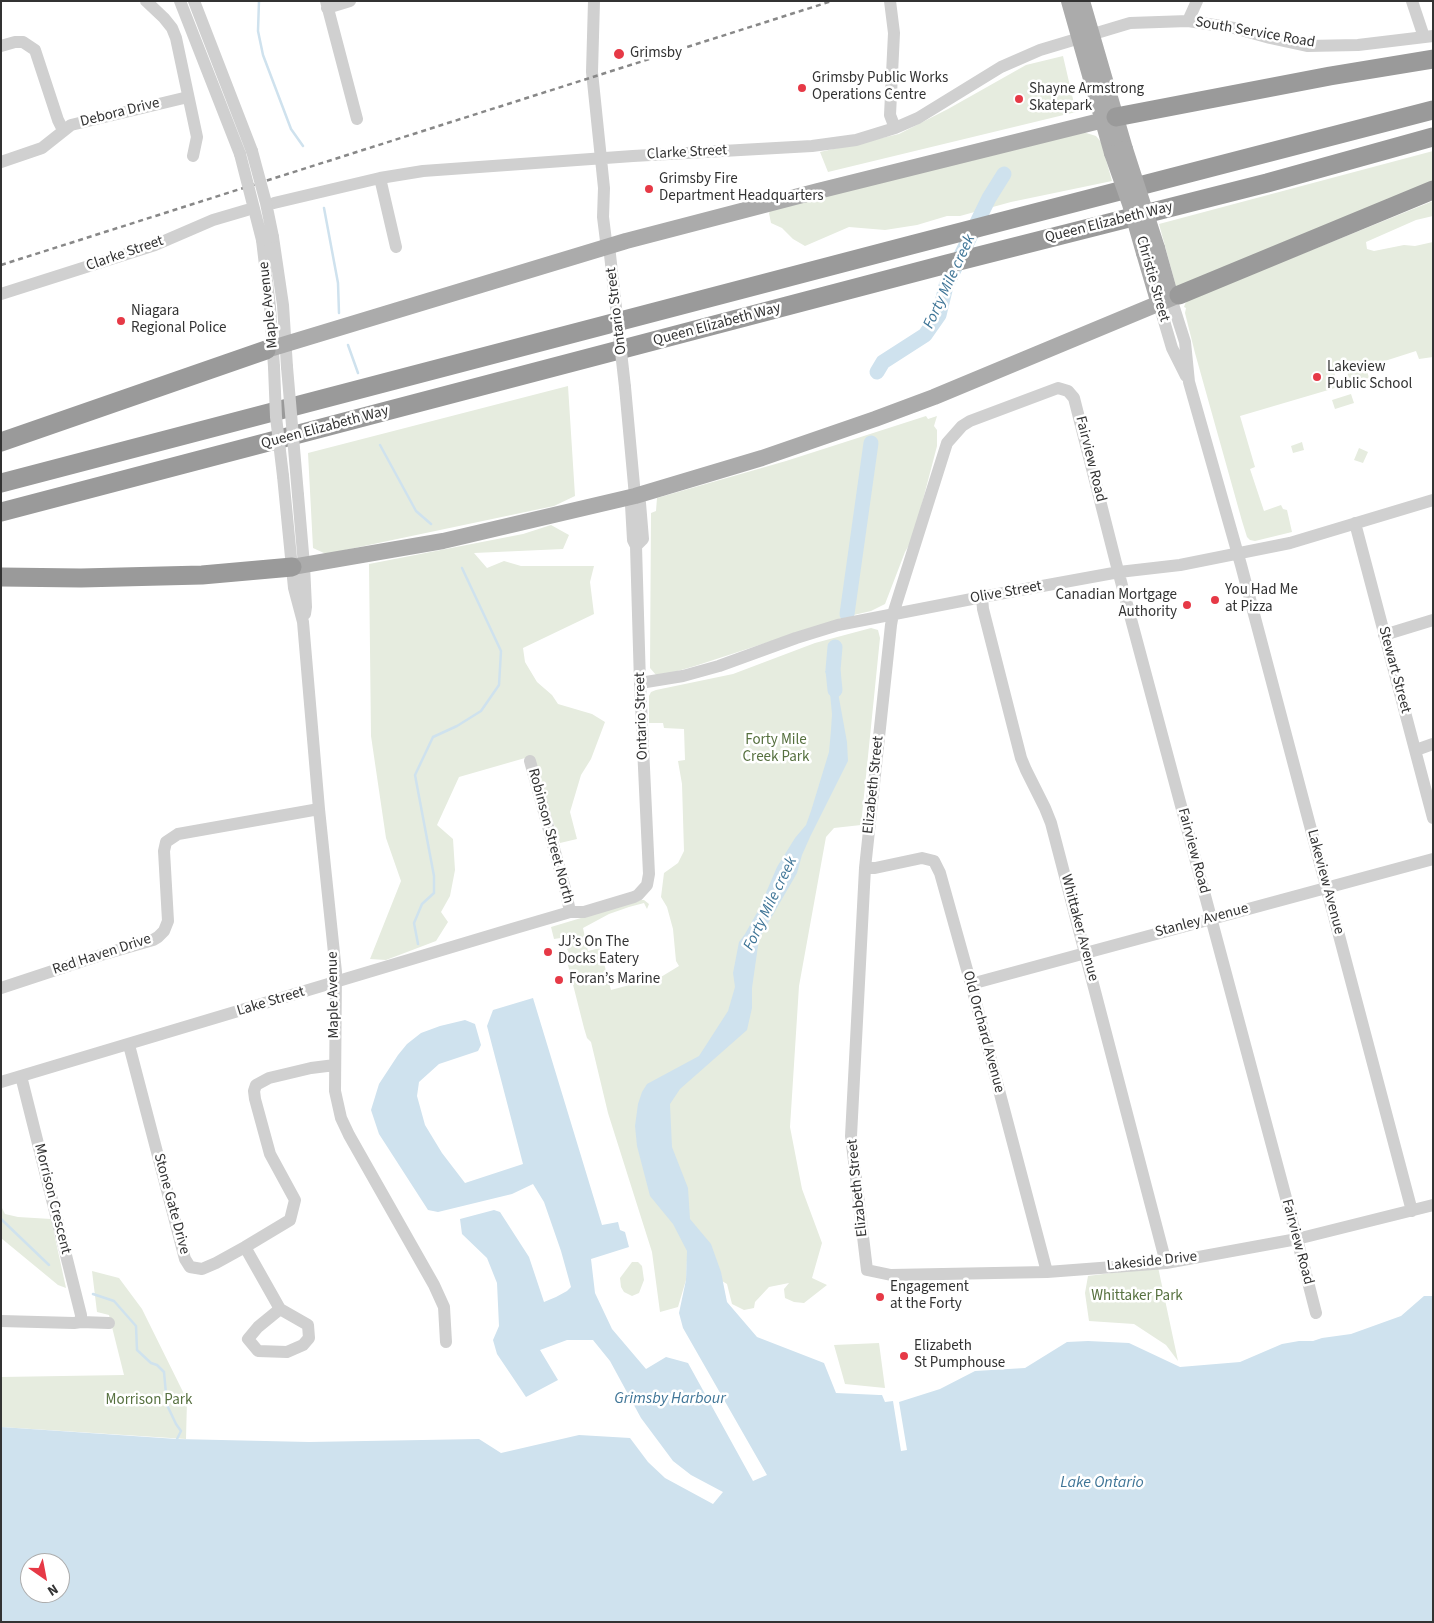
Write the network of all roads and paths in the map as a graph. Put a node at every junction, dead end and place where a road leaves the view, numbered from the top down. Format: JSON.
{"nodes":[{"id":1,"x":146,"y":1,"type":"edge"},
{"id":2,"x":180,"y":1,"type":"edge"},
{"id":3,"x":194,"y":1,"type":"edge"},
{"id":4,"x":350,"y":1,"type":"edge"},
{"id":5,"x":594,"y":1,"type":"edge"},
{"id":6,"x":890,"y":1,"type":"edge"},
{"id":7,"x":1069,"y":1,"type":"edge"},
{"id":8,"x":1082,"y":1,"type":"edge"},
{"id":9,"x":1197,"y":1,"type":"edge"},
{"id":10,"x":1412,"y":1,"type":"edge"},
{"id":11,"x":327,"y":5,"type":"edge"},
{"id":12,"x":1188,"y":21,"type":"junction"},
{"id":13,"x":1086,"y":36,"type":"junction"},
{"id":14,"x":1428,"y":37,"type":"edge"},
{"id":15,"x":1,"y":46,"type":"edge"},
{"id":16,"x":1433,"y":60,"type":"edge"},
{"id":17,"x":188,"y":96,"type":"junction"},
{"id":18,"x":1433,"y":110,"type":"edge"},
{"id":19,"x":357,"y":119,"type":"dead end"},
{"id":20,"x":1109,"y":119,"type":"junction"},
{"id":21,"x":895,"y":128,"type":"junction"},
{"id":22,"x":63,"y":130,"type":"junction"},
{"id":23,"x":1433,"y":138,"type":"edge"},
{"id":24,"x":246,"y":152,"type":"junction"},
{"id":25,"x":193,"y":156,"type":"dead end"},
{"id":26,"x":601,"y":159,"type":"junction"},
{"id":27,"x":1,"y":162,"type":"edge"},
{"id":28,"x":380,"y":178,"type":"junction"},
{"id":29,"x":1433,"y":190,"type":"edge"},
{"id":30,"x":274,"y":203,"type":"dead end"},
{"id":31,"x":247,"y":210,"type":"dead end"},
{"id":32,"x":610,"y":246,"type":"junction"},
{"id":33,"x":396,"y":247,"type":"dead end"},
{"id":34,"x":1,"y":294,"type":"edge"},
{"id":35,"x":1170,"y":299,"type":"junction"},
{"id":36,"x":275,"y":347,"type":"junction"},
{"id":37,"x":1068,"y":391,"type":"joint"},
{"id":38,"x":1,"y":442,"type":"edge"},
{"id":39,"x":1,"y":483,"type":"edge"},
{"id":40,"x":635,"y":496,"type":"junction"},
{"id":41,"x":1433,"y":500,"type":"edge"},
{"id":42,"x":1,"y":512,"type":"edge"},
{"id":43,"x":1354,"y":523,"type":"junction"},
{"id":44,"x":1237,"y":553,"type":"junction"},
{"id":45,"x":298,"y":566,"type":"junction"},
{"id":46,"x":1119,"y":572,"type":"junction"},
{"id":47,"x":1,"y":577,"type":"edge"},
{"id":48,"x":982,"y":597,"type":"junction"},
{"id":49,"x":893,"y":614,"type":"junction"},
{"id":50,"x":1433,"y":620,"type":"edge"},
{"id":51,"x":1384,"y":635,"type":"junction"},
{"id":52,"x":640,"y":683,"type":"junction"},
{"id":53,"x":1433,"y":744,"type":"edge"},
{"id":54,"x":1416,"y":750,"type":"junction"},
{"id":55,"x":530,"y":761,"type":"dead end"},
{"id":56,"x":319,"y":809,"type":"junction"},
{"id":57,"x":1433,"y":818,"type":"edge"},
{"id":58,"x":1433,"y":859,"type":"edge"},
{"id":59,"x":865,"y":868,"type":"junction"},
{"id":60,"x":647,"y":886,"type":"joint"},
{"id":61,"x":1326,"y":887,"type":"junction"},
{"id":62,"x":570,"y":912,"type":"junction"},
{"id":63,"x":1211,"y":919,"type":"junction"},
{"id":64,"x":1086,"y":952,"type":"junction"},
{"id":65,"x":336,"y":982,"type":"junction"},
{"id":66,"x":971,"y":984,"type":"junction"},
{"id":67,"x":1,"y":988,"type":"edge"},
{"id":68,"x":129,"y":1045,"type":"junction"},
{"id":69,"x":335,"y":1065,"type":"junction"},
{"id":70,"x":20,"y":1076,"type":"junction"},
{"id":71,"x":1,"y":1082,"type":"edge"},
{"id":72,"x":1433,"y":1205,"type":"edge"},
{"id":73,"x":1412,"y":1211,"type":"junction"},
{"id":74,"x":1297,"y":1239,"type":"junction"},
{"id":75,"x":245,"y":1247,"type":"junction"},
{"id":76,"x":1166,"y":1263,"type":"junction"},
{"id":77,"x":867,"y":1270,"type":"joint"},
{"id":78,"x":1047,"y":1272,"type":"junction"},
{"id":79,"x":280,"y":1309,"type":"junction"},
{"id":80,"x":1316,"y":1313,"type":"dead end"},
{"id":81,"x":1,"y":1321,"type":"edge"},
{"id":82,"x":81,"y":1322,"type":"junction"},
{"id":83,"x":109,"y":1322,"type":"dead end"},
{"id":84,"x":446,"y":1342,"type":"dead end"}],
"edges":[{"from":1,"to":17,"type":"street"},
{"from":2,"to":24,"type":"street","name":"Maple Avenue"},
{"from":3,"to":24,"type":"street","name":"Maple Avenue"},
{"from":4,"to":11,"type":"street"},
{"from":5,"to":26,"type":"street","name":"Ontario Street"},
{"from":6,"to":21,"type":"street"},
{"from":7,"to":13,"type":"main road","name":"Christie Street"},
{"from":8,"to":13,"type":"main road","name":"Christie Street"},
{"from":9,"to":12,"type":"street"},
{"from":10,"to":14,"type":"street"},
{"from":11,"to":19,"type":"street"},
{"from":12,"to":13,"type":"street","name":"South Service Road"},
{"from":12,"to":14,"type":"street","name":"South Service Road"},
{"from":13,"to":20,"type":"main road","name":"Christie Street"},
{"from":13,"to":21,"type":"street","name":"Clarke Street"},
{"from":15,"to":22,"type":"street"},
{"from":16,"to":20,"type":"highway"},
{"from":17,"to":22,"type":"street","name":"Debora Drive"},
{"from":17,"to":25,"type":"street"},
{"from":18,"to":39,"type":"highway","name":"Queen Elizabeth Way"},
{"from":20,"to":32,"type":"main road"},
{"from":20,"to":35,"type":"main road","name":"Christie Street","bridge":true},
{"from":21,"to":26,"type":"street","name":"Clarke Street"},
{"from":22,"to":27,"type":"street","name":"Debora Drive"},
{"from":23,"to":42,"type":"highway","name":"Queen Elizabeth Way"},
{"from":24,"to":36,"type":"street","name":"Maple Avenue","bridge":true},
{"from":26,"to":28,"type":"street","name":"Clarke Street"},
{"from":26,"to":32,"type":"street","name":"Ontario Street"},
{"from":28,"to":30,"type":"street","name":"Clarke Street"},
{"from":28,"to":33,"type":"street"},
{"from":29,"to":35,"type":"highway"},
{"from":31,"to":34,"type":"street","name":"Clarke Street"},
{"from":32,"to":36,"type":"main road"},
{"from":32,"to":40,"type":"street","name":"Ontario Street","bridge":true},
{"from":35,"to":40,"type":"main road"},
{"from":35,"to":44,"type":"street","name":"Christie Street"},
{"from":36,"to":38,"type":"highway"},
{"from":36,"to":45,"type":"street","name":"Maple Avenue","bridge":true},
{"from":37,"to":46,"type":"street","name":"Fairview Road"},
{"from":37,"to":49,"type":"street","name":"Elizabeth Street"},
{"from":40,"to":45,"type":"main road"},
{"from":40,"to":52,"type":"street","name":"Ontario Street"},
{"from":41,"to":43,"type":"street","name":"Olive Street"},
{"from":43,"to":44,"type":"street","name":"Olive Street"},
{"from":43,"to":51,"type":"street","name":"Stewart Street"},
{"from":44,"to":46,"type":"street","name":"Olive Street"},
{"from":44,"to":61,"type":"street","name":"Lakeview Avenue"},
{"from":45,"to":47,"type":"highway"},
{"from":45,"to":56,"type":"street","name":"Maple Avenue"},
{"from":46,"to":48,"type":"street","name":"Olive Street"},
{"from":46,"to":63,"type":"street","name":"Fairview Road"},
{"from":48,"to":49,"type":"street","name":"Olive Street"},
{"from":48,"to":64,"type":"street","name":"Whittaker Avenue"},
{"from":49,"to":52,"type":"street","name":"Olive Street"},
{"from":49,"to":59,"type":"street","name":"Elizabeth Street"},
{"from":50,"to":51,"type":"street"},
{"from":51,"to":54,"type":"street","name":"Stewart Street"},
{"from":52,"to":60,"type":"street","name":"Ontario Street"},
{"from":53,"to":54,"type":"street"},
{"from":54,"to":57,"type":"street","name":"Stewart Street"},
{"from":55,"to":62,"type":"street","name":"Robinson Street North"},
{"from":56,"to":65,"type":"street","name":"Maple Avenue"},
{"from":56,"to":67,"type":"street","name":"Red Haven Drive"},
{"from":58,"to":61,"type":"street","name":"Stanley Avenue"},
{"from":59,"to":66,"type":"street","name":"Old Orchard Avenue"},
{"from":59,"to":77,"type":"street","name":"Elizabeth Street"},
{"from":60,"to":62,"type":"street","name":"Lake Street"},
{"from":61,"to":63,"type":"street","name":"Stanley Avenue"},
{"from":61,"to":73,"type":"street","name":"Lakeview Avenue"},
{"from":62,"to":65,"type":"street","name":"Lake Street"},
{"from":63,"to":64,"type":"street","name":"Stanley Avenue"},
{"from":63,"to":74,"type":"street","name":"Fairview Road"},
{"from":64,"to":66,"type":"street","name":"Stanley Avenue"},
{"from":64,"to":76,"type":"street","name":"Whittaker Avenue"},
{"from":65,"to":68,"type":"street","name":"Lake Street"},
{"from":65,"to":69,"type":"street","name":"Maple Avenue"},
{"from":66,"to":78,"type":"street","name":"Old Orchard Avenue"},
{"from":68,"to":70,"type":"street","name":"Lake Street"},
{"from":68,"to":75,"type":"street","name":"Stone Gate Drive"},
{"from":69,"to":75,"type":"street","name":"Stone Gate Drive"},
{"from":69,"to":84,"type":"street","name":"Maple Avenue"},
{"from":70,"to":71,"type":"street","name":"Lake Street"},
{"from":70,"to":82,"type":"street","name":"Morrison Crescent"},
{"from":72,"to":73,"type":"street","name":"Lakeside Drive"},
{"from":73,"to":74,"type":"street","name":"Lakeside Drive"},
{"from":74,"to":76,"type":"street","name":"Lakeside Drive"},
{"from":74,"to":80,"type":"street","name":"Fairview Road"},
{"from":75,"to":79,"type":"street"},
{"from":76,"to":78,"type":"street","name":"Lakeside Drive"},
{"from":77,"to":78,"type":"street","name":"Lakeside Drive"},
{"from":79,"to":79,"type":"street"},
{"from":81,"to":82,"type":"street"},
{"from":82,"to":83,"type":"street"}]}
